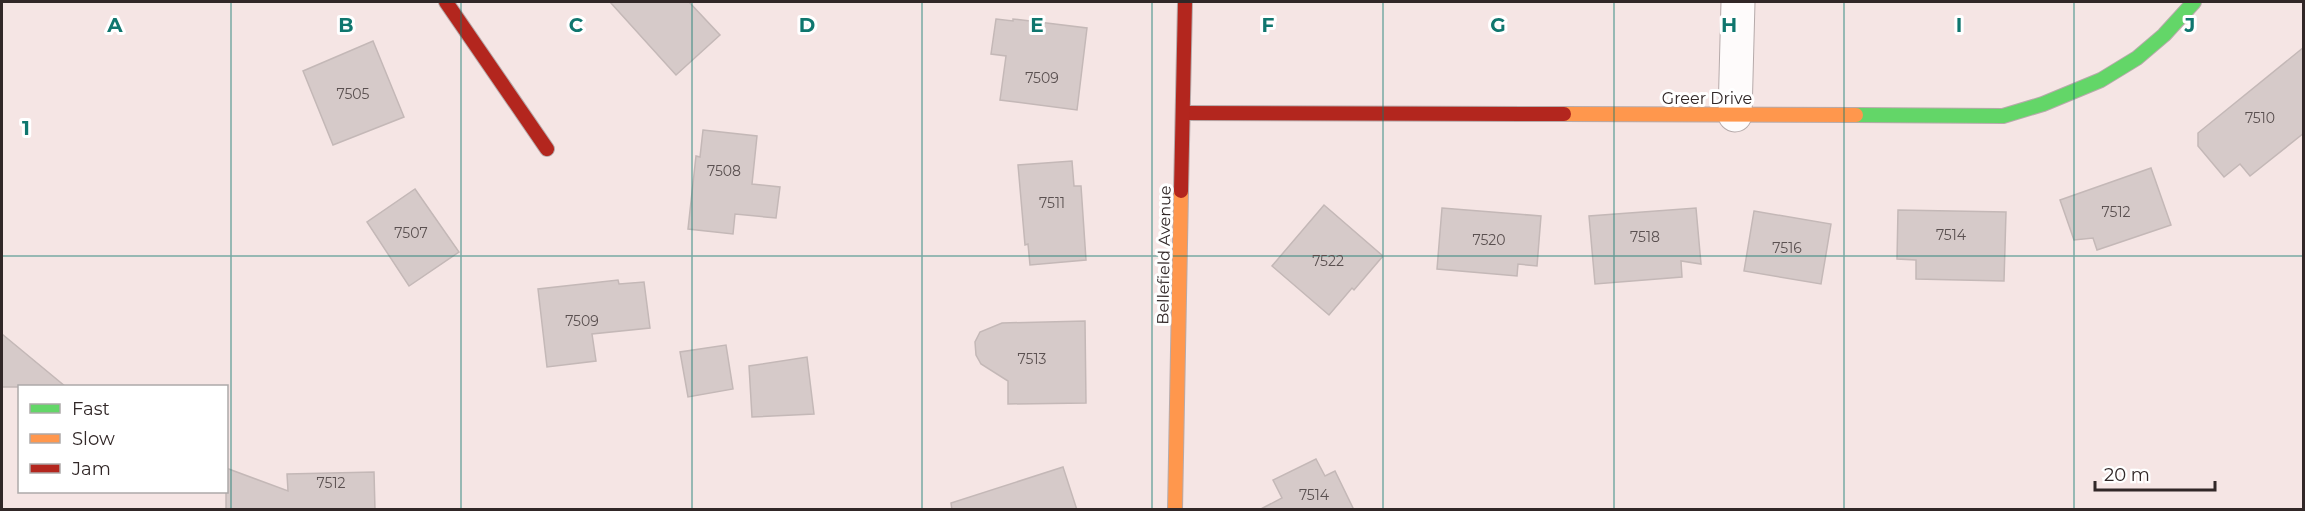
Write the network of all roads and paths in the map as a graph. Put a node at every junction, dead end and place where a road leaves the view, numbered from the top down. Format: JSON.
{"nodes":[{"id":1,"x":446,"y":2,"type":"edge"},
{"id":2,"x":1185,"y":2,"type":"edge"},
{"id":3,"x":1738,"y":2,"type":"edge"},
{"id":4,"x":2194,"y":2,"type":"edge"},
{"id":5,"x":1183,"y":113,"type":"junction"},
{"id":6,"x":1735,"y":115,"type":"junction"},
{"id":7,"x":547,"y":149,"type":"dead end"},
{"id":8,"x":1176,"y":510,"type":"edge"}],
"edges":[{"from":1,"to":7,"type":"street"},
{"from":2,"to":5,"type":"street","name":"Bellefield Avenue"},
{"from":3,"to":6,"type":"street"},
{"from":4,"to":6,"type":"street","name":"Greer Drive"},
{"from":5,"to":6,"type":"street","name":"Greer Drive"},
{"from":5,"to":8,"type":"street","name":"Bellefield Avenue"}]}
